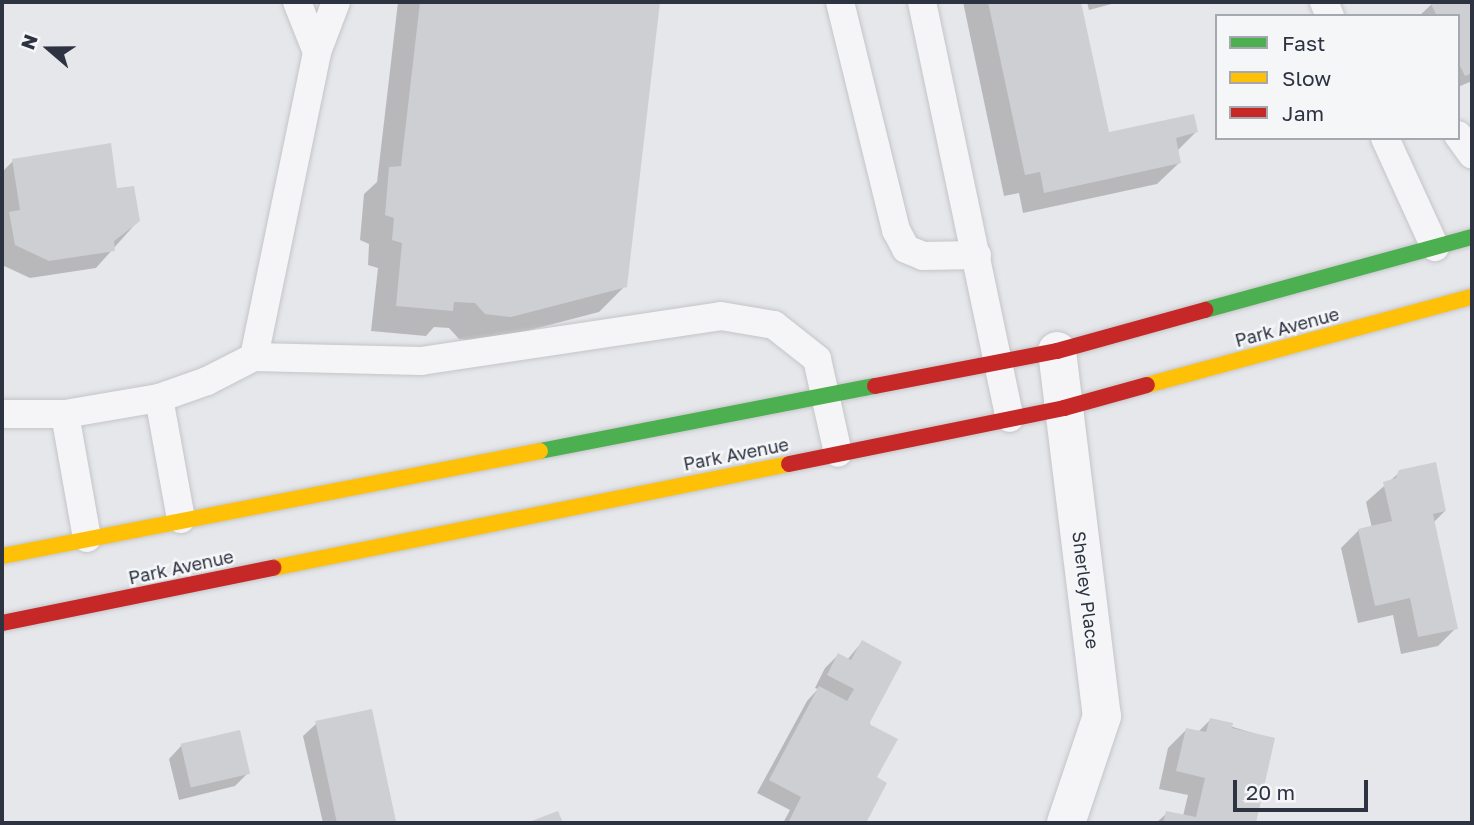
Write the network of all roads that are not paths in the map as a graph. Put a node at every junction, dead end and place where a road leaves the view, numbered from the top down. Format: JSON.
{"nodes":[{"id":1,"x":297,"y":2,"type":"edge"},
{"id":2,"x":336,"y":2,"type":"edge"},
{"id":3,"x":840,"y":2,"type":"edge"},
{"id":4,"x":922,"y":2,"type":"edge"},
{"id":5,"x":317,"y":52,"type":"junction"},
{"id":6,"x":1460,"y":138,"type":"edge"},
{"id":7,"x":1386,"y":140,"type":"edge"},
{"id":8,"x":1472,"y":154,"type":"edge"},
{"id":9,"x":1472,"y":237,"type":"edge"},
{"id":10,"x":1435,"y":247,"type":"junction"},
{"id":11,"x":977,"y":255,"type":"junction"},
{"id":12,"x":1472,"y":297,"type":"edge"},
{"id":13,"x":1057,"y":351,"type":"junction"},
{"id":14,"x":254,"y":357,"type":"junction"},
{"id":15,"x":1000,"y":362,"type":"junction"},
{"id":16,"x":827,"y":395,"type":"junction"},
{"id":17,"x":159,"y":398,"type":"junction"},
{"id":18,"x":1064,"y":408,"type":"junction"},
{"id":19,"x":2,"y":414,"type":"edge"},
{"id":20,"x":65,"y":414,"type":"junction"},
{"id":21,"x":1010,"y":418,"type":"junction"},
{"id":22,"x":838,"y":453,"type":"junction"},
{"id":23,"x":181,"y":519,"type":"junction"},
{"id":24,"x":87,"y":538,"type":"junction"},
{"id":25,"x":2,"y":556,"type":"edge"},
{"id":26,"x":2,"y":623,"type":"edge"},
{"id":27,"x":1066,"y":823,"type":"edge"}],
"edges":[{"from":1,"to":5,"type":"lane"},
{"from":2,"to":5,"type":"lane"},
{"from":3,"to":11,"type":"lane"},
{"from":4,"to":11,"type":"lane"},
{"from":5,"to":14,"type":"lane"},
{"from":6,"to":8,"type":"lane"},
{"from":7,"to":10,"type":"lane"},
{"from":9,"to":10,"type":"main road"},
{"from":10,"to":13,"type":"main road"},
{"from":11,"to":15,"type":"lane"},
{"from":12,"to":18,"type":"main road","name":"Park Avenue"},
{"from":13,"to":15,"type":"main road"},
{"from":13,"to":18,"type":"street","name":"Sherley Place"},
{"from":14,"to":16,"type":"lane"},
{"from":14,"to":17,"type":"lane"},
{"from":15,"to":16,"type":"main road"},
{"from":15,"to":21,"type":"lane"},
{"from":16,"to":22,"type":"lane"},
{"from":16,"to":23,"type":"main road"},
{"from":17,"to":20,"type":"lane"},
{"from":17,"to":23,"type":"lane"},
{"from":18,"to":21,"type":"main road","name":"Park Avenue"},
{"from":18,"to":27,"type":"street","name":"Sherley Place"},
{"from":19,"to":20,"type":"lane"},
{"from":20,"to":24,"type":"lane"},
{"from":21,"to":22,"type":"main road","name":"Park Avenue"},
{"from":22,"to":26,"type":"main road","name":"Park Avenue"},
{"from":23,"to":24,"type":"main road"},
{"from":24,"to":25,"type":"main road"}]}
